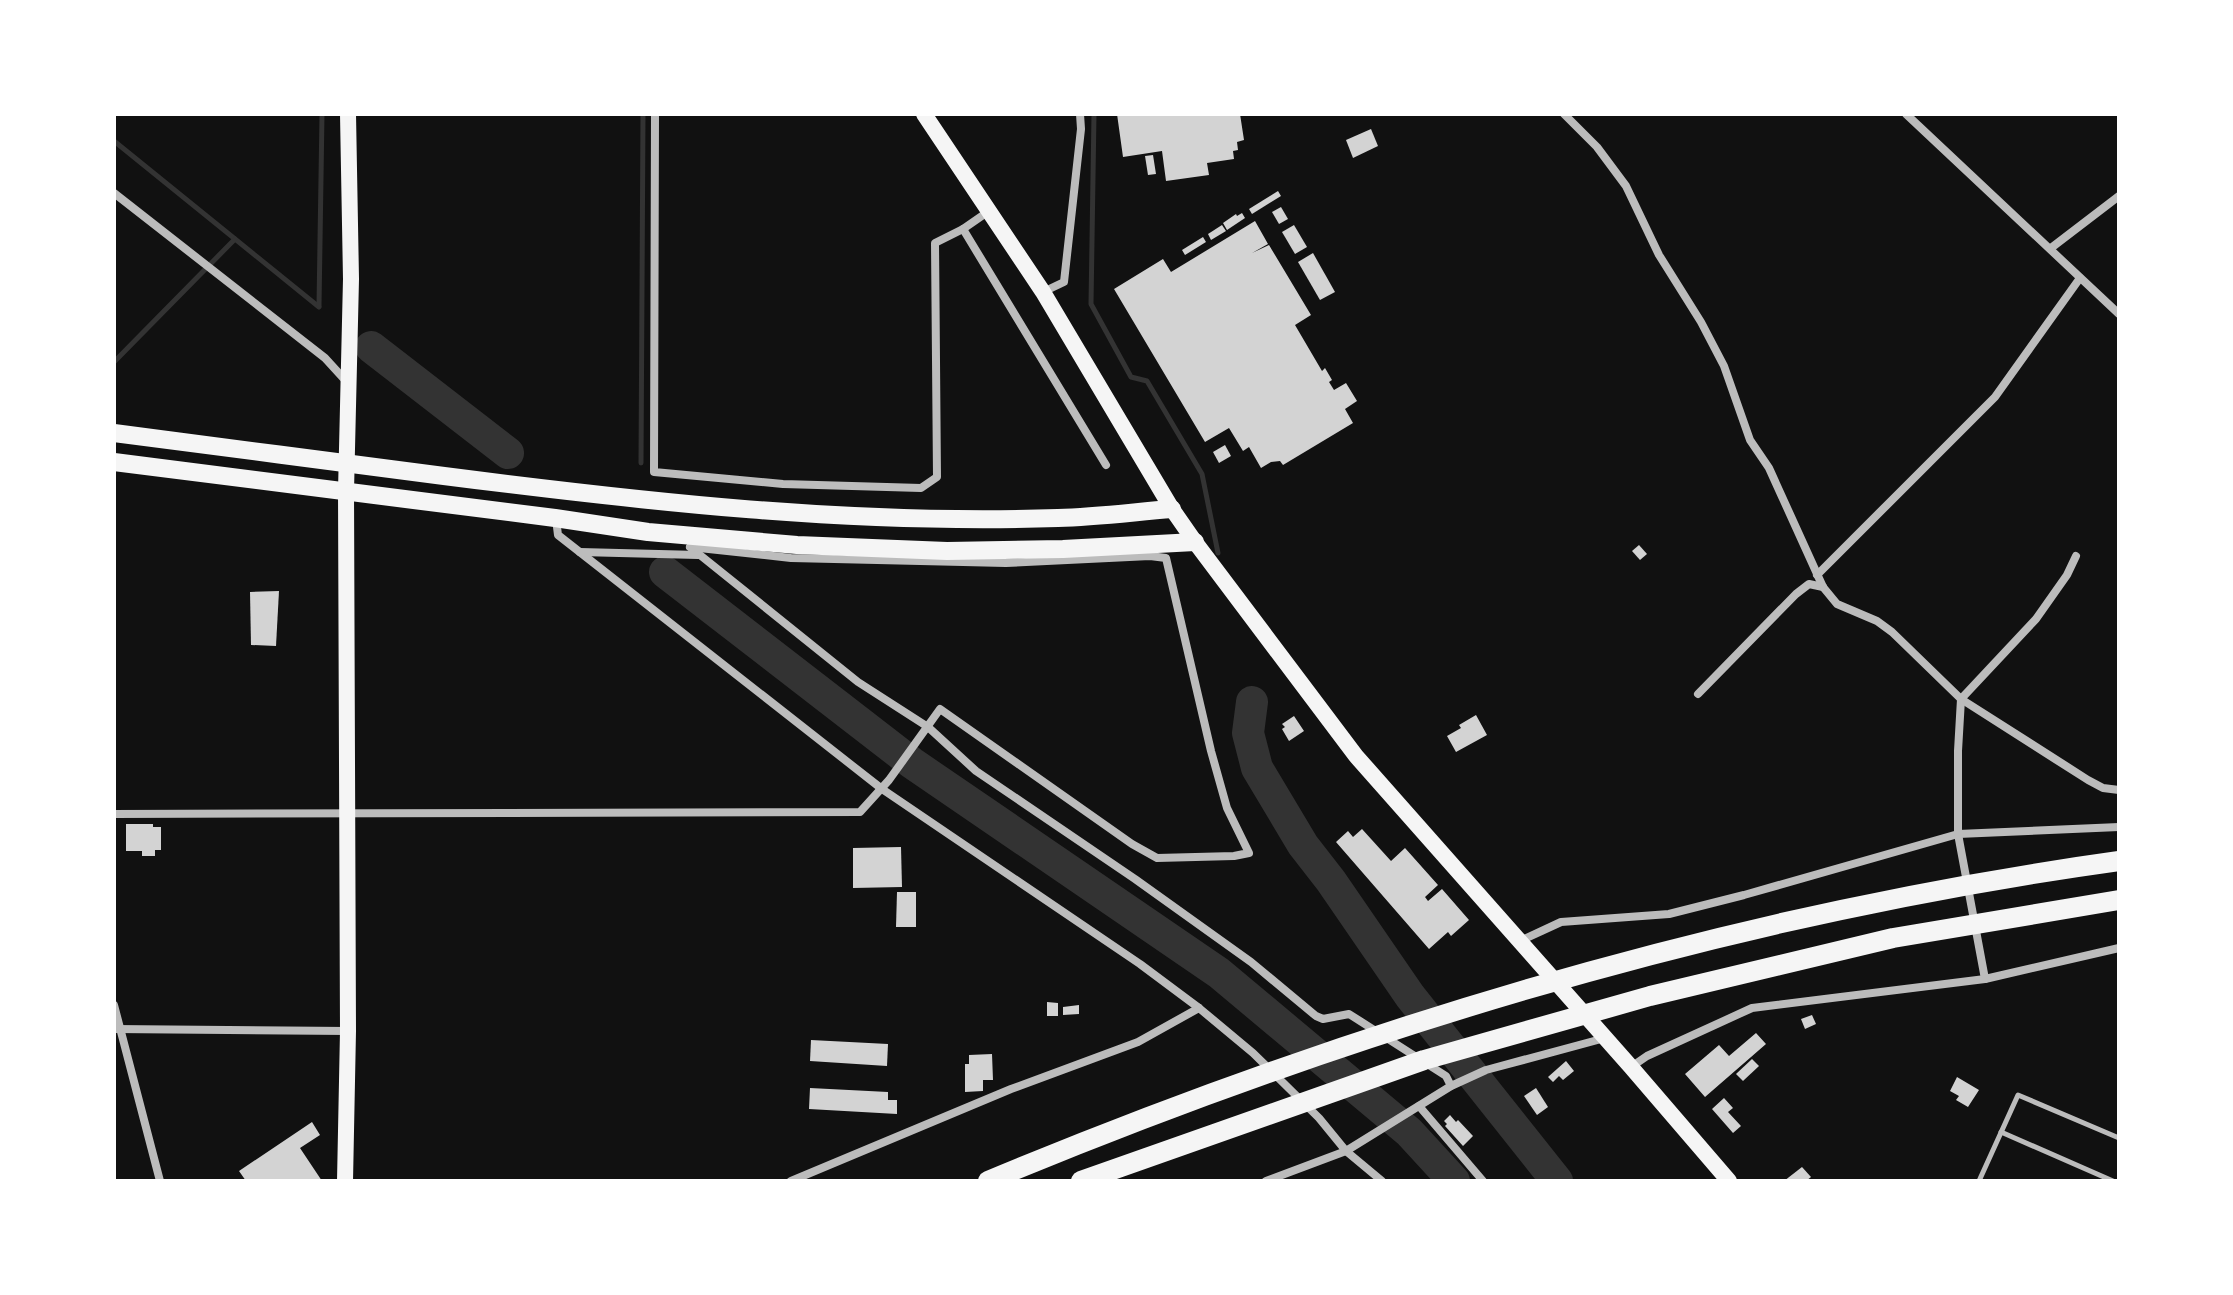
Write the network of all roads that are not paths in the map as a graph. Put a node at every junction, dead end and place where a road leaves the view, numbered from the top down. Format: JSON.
{"nodes":[{"id":1,"x":348,"y":114,"type":"edge"},
{"id":2,"x":655,"y":114,"type":"edge"},
{"id":3,"x":924,"y":114,"type":"edge"},
{"id":4,"x":1080,"y":114,"type":"edge"},
{"id":5,"x":1564,"y":114,"type":"edge"},
{"id":6,"x":1906,"y":114,"type":"edge"},
{"id":7,"x":114,"y":193,"type":"edge"},
{"id":8,"x":2119,"y":196,"type":"edge"},
{"id":9,"x":989,"y":211,"type":"junction"},
{"id":10,"x":963,"y":229,"type":"junction"},
{"id":11,"x":2051,"y":248,"type":"junction"},
{"id":12,"x":2080,"y":278,"type":"junction"},
{"id":13,"x":1043,"y":292,"type":"junction"},
{"id":14,"x":2119,"y":314,"type":"edge"},
{"id":15,"x":348,"y":384,"type":"junction"},
{"id":16,"x":114,"y":433,"type":"edge"},
{"id":17,"x":114,"y":462,"type":"edge"},
{"id":18,"x":347,"y":463,"type":"junction"},
{"id":19,"x":1106,"y":465,"type":"dead end"},
{"id":20,"x":346,"y":491,"type":"junction"},
{"id":21,"x":1172,"y":509,"type":"junction"},
{"id":22,"x":555,"y":518,"type":"junction"},
{"id":23,"x":685,"y":541,"type":"junction"},
{"id":24,"x":1195,"y":542,"type":"junction"},
{"id":25,"x":579,"y":552,"type":"junction"},
{"id":26,"x":699,"y":555,"type":"junction"},
{"id":27,"x":2076,"y":556,"type":"dead end"},
{"id":28,"x":1817,"y":575,"type":"junction"},
{"id":29,"x":1823,"y":587,"type":"junction"},
{"id":30,"x":1698,"y":694,"type":"dead end"},
{"id":31,"x":1961,"y":699,"type":"junction"},
{"id":32,"x":926,"y":730,"type":"junction"},
{"id":33,"x":882,"y":789,"type":"junction"},
{"id":34,"x":2119,"y":790,"type":"edge"},
{"id":35,"x":114,"y":814,"type":"edge"},
{"id":36,"x":348,"y":814,"type":"junction"},
{"id":37,"x":2119,"y":827,"type":"edge"},
{"id":38,"x":1958,"y":834,"type":"junction"},
{"id":39,"x":2119,"y":861,"type":"edge"},
{"id":40,"x":2119,"y":900,"type":"edge"},
{"id":41,"x":1520,"y":941,"type":"junction"},
{"id":42,"x":2119,"y":948,"type":"edge"},
{"id":43,"x":1985,"y":979,"type":"junction"},
{"id":44,"x":114,"y":1005,"type":"edge"},
{"id":45,"x":1199,"y":1008,"type":"junction"},
{"id":46,"x":117,"y":1030,"type":"edge"},
{"id":47,"x":348,"y":1031,"type":"junction"},
{"id":48,"x":1606,"y":1038,"type":"junction"},
{"id":49,"x":1631,"y":1067,"type":"junction"},
{"id":50,"x":1451,"y":1086,"type":"junction"},
{"id":51,"x":1419,"y":1106,"type":"junction"},
{"id":52,"x":2001,"y":1132,"type":"junction"},
{"id":53,"x":2119,"y":1138,"type":"edge"},
{"id":54,"x":1346,"y":1151,"type":"junction"},
{"id":55,"x":160,"y":1181,"type":"edge"},
{"id":56,"x":345,"y":1181,"type":"edge"},
{"id":57,"x":791,"y":1181,"type":"edge"},
{"id":58,"x":988,"y":1181,"type":"edge"},
{"id":59,"x":1081,"y":1181,"type":"edge"},
{"id":60,"x":1266,"y":1181,"type":"edge"},
{"id":61,"x":1382,"y":1181,"type":"edge"},
{"id":62,"x":1483,"y":1181,"type":"edge"},
{"id":63,"x":1729,"y":1181,"type":"edge"},
{"id":64,"x":1979,"y":1181,"type":"edge"},
{"id":65,"x":2113,"y":1181,"type":"edge"}],
"edges":[{"from":1,"to":15,"type":"main road"},
{"from":2,"to":10,"type":"street"},
{"from":3,"to":9,"type":"main road"},
{"from":4,"to":13,"type":"street"},
{"from":5,"to":28,"type":"street"},
{"from":6,"to":11,"type":"street"},
{"from":7,"to":15,"type":"street"},
{"from":8,"to":11,"type":"street"},
{"from":9,"to":10,"type":"street"},
{"from":9,"to":13,"type":"main road"},
{"from":10,"to":19,"type":"street"},
{"from":11,"to":12,"type":"street"},
{"from":12,"to":14,"type":"street"},
{"from":12,"to":28,"type":"street"},
{"from":13,"to":21,"type":"main road"},
{"from":15,"to":18,"type":"main road"},
{"from":16,"to":18,"type":"highway"},
{"from":17,"to":20,"type":"highway"},
{"from":18,"to":20,"type":"main road"},
{"from":18,"to":21,"type":"highway"},
{"from":20,"to":22,"type":"highway"},
{"from":20,"to":36,"type":"main road"},
{"from":21,"to":24,"type":"main road"},
{"from":22,"to":23,"type":"highway"},
{"from":22,"to":25,"type":"street"},
{"from":23,"to":24,"type":"highway"},
{"from":23,"to":26,"type":"street"},
{"from":23,"to":32,"type":"street"},
{"from":24,"to":41,"type":"main road"},
{"from":25,"to":26,"type":"street"},
{"from":25,"to":33,"type":"street"},
{"from":26,"to":32,"type":"street"},
{"from":27,"to":31,"type":"street"},
{"from":28,"to":29,"type":"street"},
{"from":29,"to":30,"type":"street"},
{"from":29,"to":31,"type":"street"},
{"from":31,"to":34,"type":"street"},
{"from":31,"to":38,"type":"street"},
{"from":32,"to":33,"type":"street"},
{"from":32,"to":50,"type":"street"},
{"from":33,"to":36,"type":"street"},
{"from":33,"to":45,"type":"street"},
{"from":35,"to":36,"type":"street"},
{"from":36,"to":47,"type":"main road"},
{"from":37,"to":38,"type":"street"},
{"from":38,"to":41,"type":"street"},
{"from":38,"to":43,"type":"street"},
{"from":39,"to":58,"type":"highway"},
{"from":40,"to":59,"type":"highway"},
{"from":41,"to":48,"type":"main road"},
{"from":42,"to":43,"type":"street"},
{"from":43,"to":49,"type":"street"},
{"from":44,"to":46,"type":"street"},
{"from":45,"to":54,"type":"street"},
{"from":45,"to":57,"type":"street"},
{"from":46,"to":47,"type":"street"},
{"from":46,"to":55,"type":"street"},
{"from":47,"to":56,"type":"main road"},
{"from":48,"to":49,"type":"main road"},
{"from":48,"to":50,"type":"street"},
{"from":49,"to":63,"type":"main road"},
{"from":50,"to":51,"type":"street"},
{"from":51,"to":54,"type":"street"},
{"from":51,"to":62,"type":"street"},
{"from":52,"to":53,"type":"lane"},
{"from":52,"to":64,"type":"lane"},
{"from":52,"to":65,"type":"lane"},
{"from":54,"to":60,"type":"street"},
{"from":54,"to":61,"type":"street"}]}
